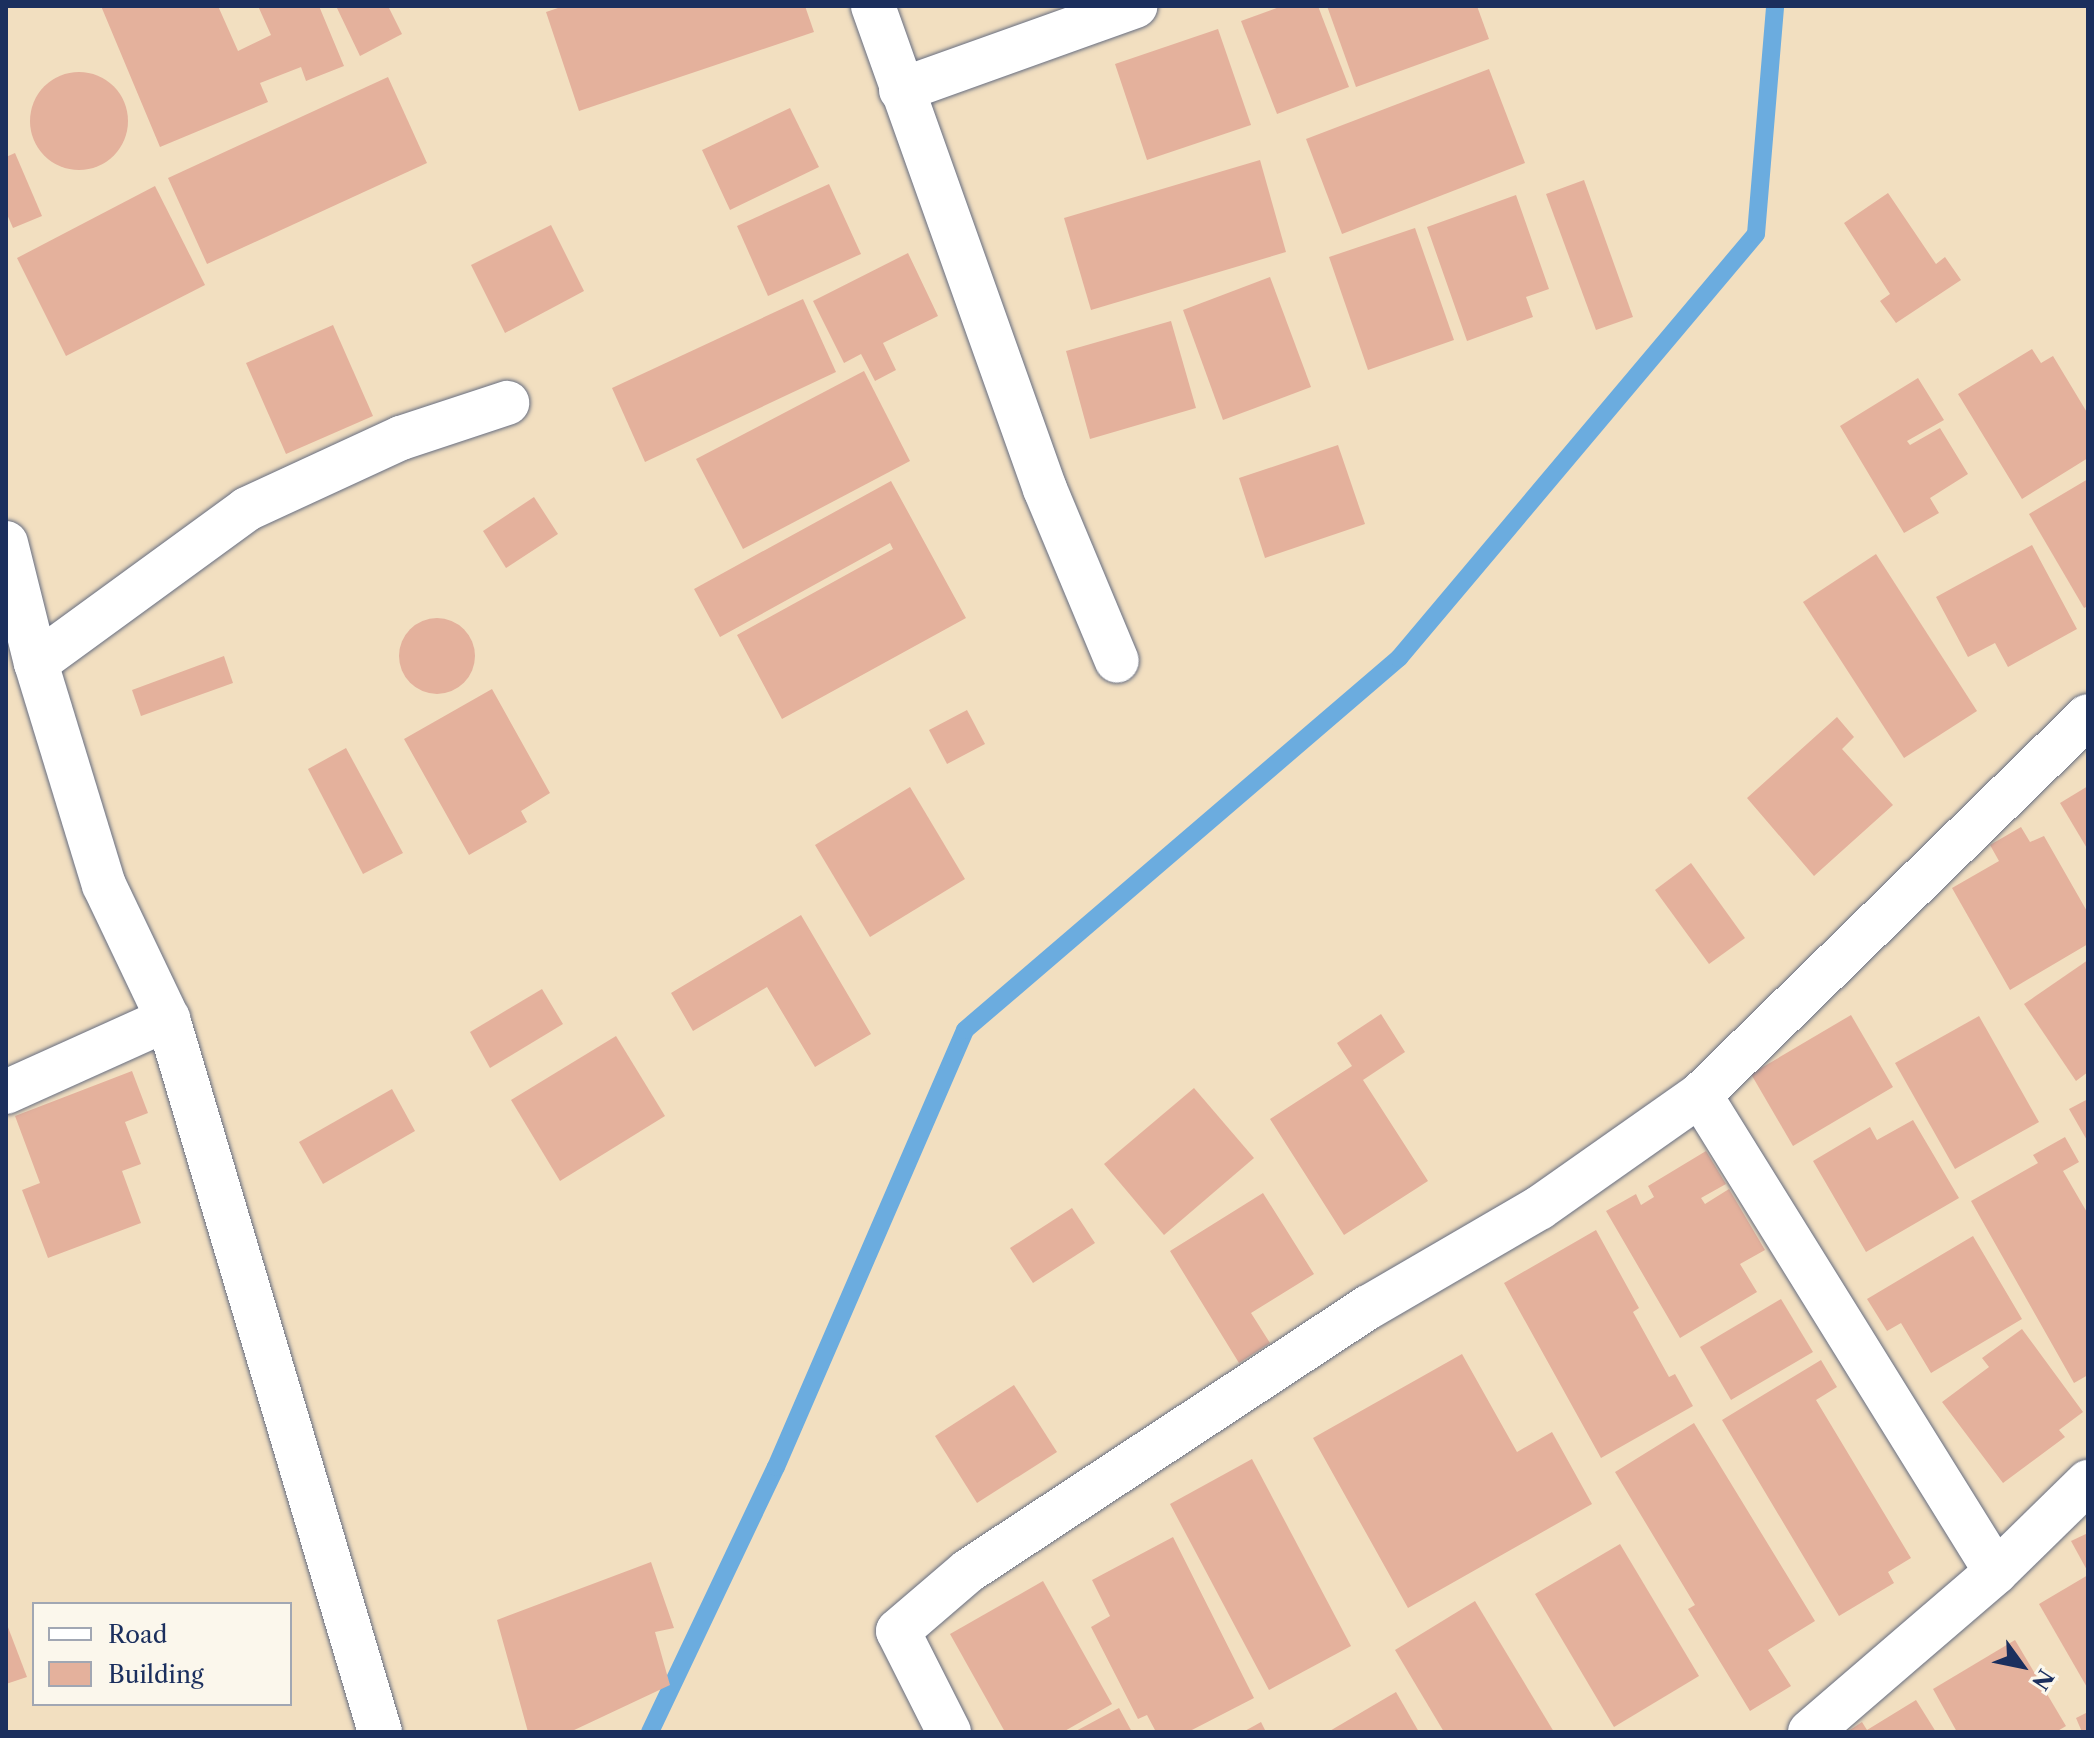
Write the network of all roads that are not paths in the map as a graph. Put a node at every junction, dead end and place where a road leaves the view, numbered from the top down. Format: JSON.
{"nodes":[{"id":1,"x":873,"y":6,"type":"edge"},
{"id":2,"x":1135,"y":6,"type":"edge"},
{"id":3,"x":901,"y":90,"type":"junction"},
{"id":4,"x":507,"y":403,"type":"dead end"},
{"id":5,"x":6,"y":543,"type":"edge"},
{"id":6,"x":1117,"y":661,"type":"dead end"},
{"id":7,"x":36,"y":663,"type":"junction"},
{"id":8,"x":2088,"y":716,"type":"edge"},
{"id":9,"x":168,"y":1019,"type":"junction"},
{"id":10,"x":6,"y":1092,"type":"edge"},
{"id":11,"x":1700,"y":1095,"type":"junction"},
{"id":12,"x":2088,"y":1482,"type":"edge"},
{"id":13,"x":1996,"y":1572,"type":"junction"},
{"id":14,"x":376,"y":1730,"type":"edge"},
{"id":15,"x":949,"y":1732,"type":"edge"},
{"id":16,"x":1810,"y":1732,"type":"edge"}],
"edges":[{"from":1,"to":3,"type":"street"},
{"from":2,"to":3,"type":"street"},
{"from":3,"to":6,"type":"street"},
{"from":4,"to":7,"type":"street"},
{"from":5,"to":7,"type":"street"},
{"from":7,"to":9,"type":"street"},
{"from":8,"to":11,"type":"street"},
{"from":9,"to":10,"type":"street"},
{"from":9,"to":14,"type":"street"},
{"from":11,"to":13,"type":"street"},
{"from":11,"to":15,"type":"street"},
{"from":12,"to":13,"type":"street"},
{"from":13,"to":16,"type":"street"}]}
